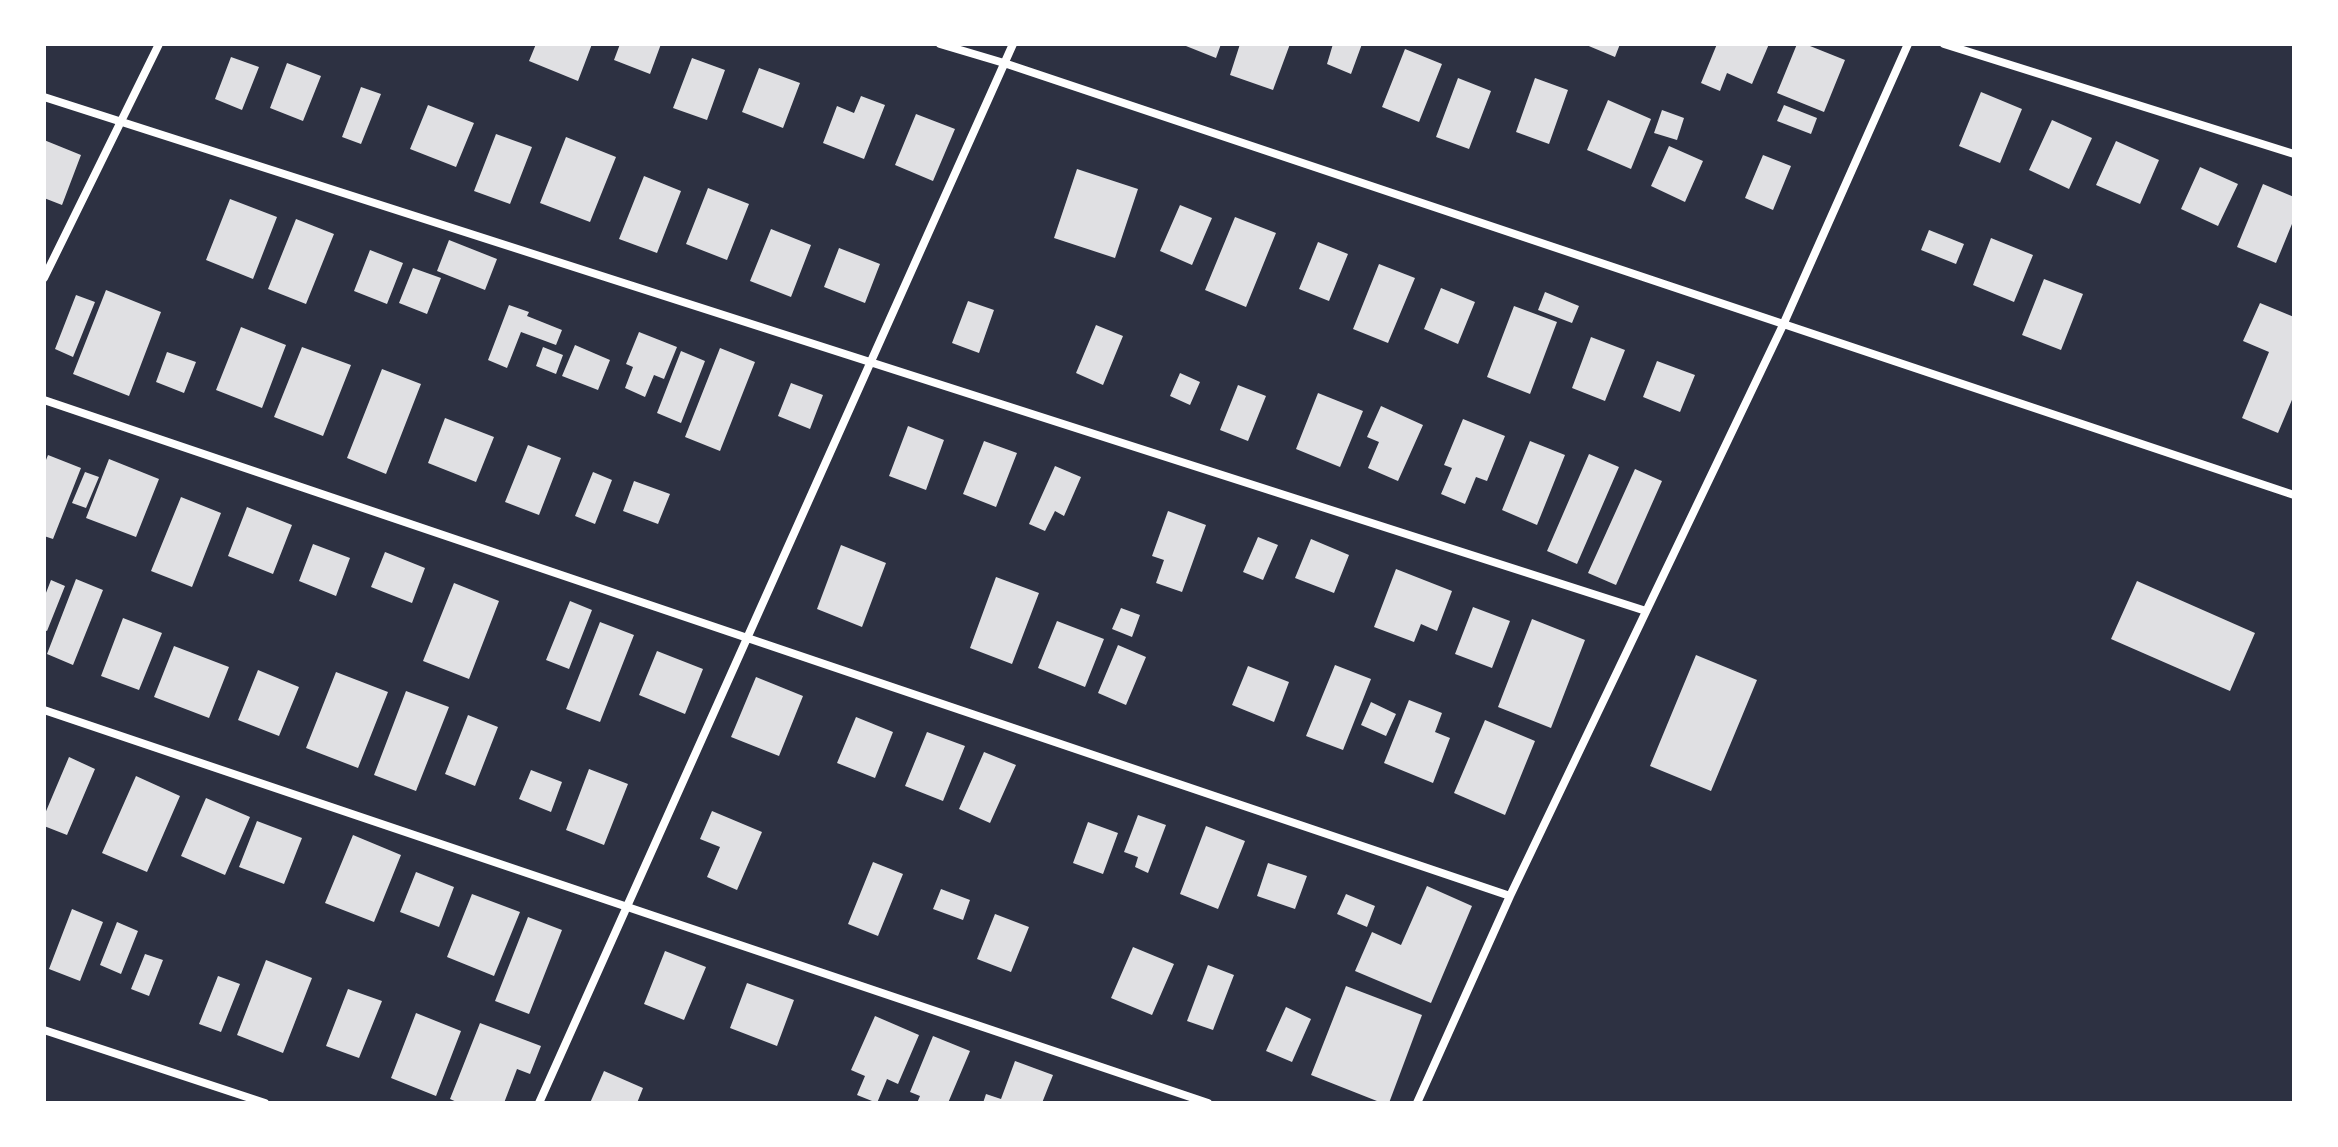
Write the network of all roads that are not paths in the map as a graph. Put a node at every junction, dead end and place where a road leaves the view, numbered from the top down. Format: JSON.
{"nodes":[{"id":1,"x":159,"y":44,"type":"edge"},
{"id":2,"x":940,"y":44,"type":"edge"},
{"id":3,"x":1013,"y":44,"type":"edge"},
{"id":4,"x":1908,"y":44,"type":"edge"},
{"id":5,"x":1944,"y":44,"type":"edge"},
{"id":6,"x":1004,"y":63,"type":"junction"},
{"id":7,"x":44,"y":97,"type":"edge"},
{"id":8,"x":122,"y":122,"type":"junction"},
{"id":9,"x":2294,"y":154,"type":"edge"},
{"id":10,"x":44,"y":278,"type":"edge"},
{"id":11,"x":1783,"y":325,"type":"junction"},
{"id":12,"x":871,"y":364,"type":"junction"},
{"id":13,"x":44,"y":400,"type":"edge"},
{"id":14,"x":2294,"y":495,"type":"edge"},
{"id":15,"x":1646,"y":611,"type":"junction"},
{"id":16,"x":747,"y":638,"type":"junction"},
{"id":17,"x":44,"y":710,"type":"edge"},
{"id":18,"x":1510,"y":896,"type":"junction"},
{"id":19,"x":628,"y":906,"type":"junction"},
{"id":20,"x":44,"y":1030,"type":"edge"},
{"id":21,"x":265,"y":1103,"type":"edge"},
{"id":22,"x":539,"y":1103,"type":"edge"},
{"id":23,"x":1208,"y":1103,"type":"edge"},
{"id":24,"x":1417,"y":1103,"type":"edge"}],
"edges":[{"from":1,"to":8,"type":"street"},
{"from":2,"to":6,"type":"street"},
{"from":3,"to":6,"type":"street"},
{"from":4,"to":11,"type":"street"},
{"from":5,"to":9,"type":"street"},
{"from":6,"to":11,"type":"street"},
{"from":6,"to":12,"type":"street"},
{"from":7,"to":8,"type":"street"},
{"from":8,"to":10,"type":"street"},
{"from":8,"to":12,"type":"street"},
{"from":11,"to":14,"type":"street"},
{"from":11,"to":15,"type":"street"},
{"from":12,"to":15,"type":"street"},
{"from":12,"to":16,"type":"street"},
{"from":13,"to":16,"type":"street"},
{"from":15,"to":18,"type":"street"},
{"from":16,"to":18,"type":"street"},
{"from":16,"to":19,"type":"street"},
{"from":17,"to":19,"type":"street"},
{"from":18,"to":24,"type":"street"},
{"from":19,"to":22,"type":"street"},
{"from":19,"to":23,"type":"street"},
{"from":20,"to":21,"type":"street"}]}
